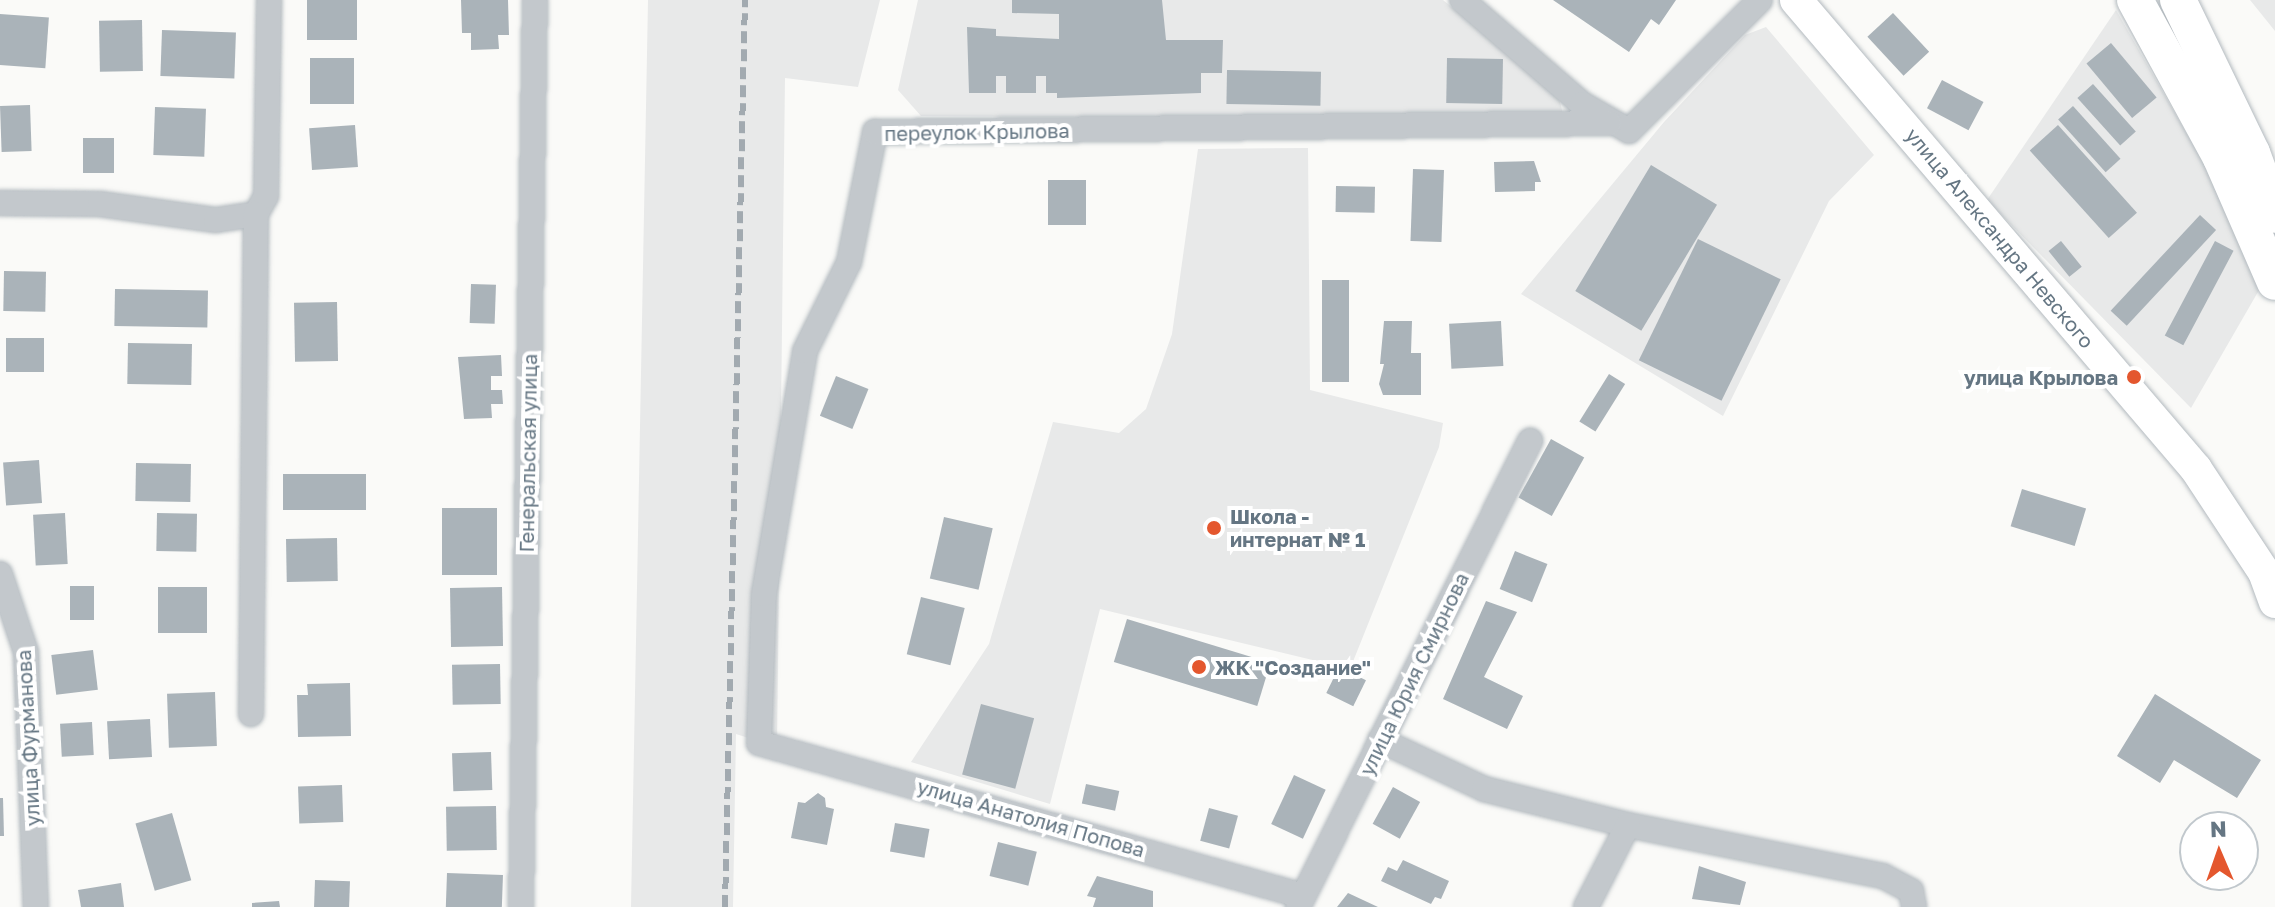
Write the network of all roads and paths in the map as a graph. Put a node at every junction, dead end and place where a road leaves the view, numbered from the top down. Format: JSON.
{"nodes":[{"id":1,"x":269,"y":0,"type":"edge"},
{"id":2,"x":535,"y":0,"type":"edge"},
{"id":3,"x":1462,"y":0,"type":"edge"},
{"id":4,"x":1760,"y":0,"type":"edge"},
{"id":5,"x":1796,"y":0,"type":"edge"},
{"id":6,"x":2135,"y":0,"type":"edge"},
{"id":7,"x":2178,"y":0,"type":"edge"},
{"id":8,"x":1609,"y":123,"type":"junction"},
{"id":9,"x":2263,"y":153,"type":"edge"},
{"id":10,"x":0,"y":203,"type":"edge"},
{"id":11,"x":256,"y":214,"type":"junction"},
{"id":12,"x":2275,"y":215,"type":"edge"},
{"id":13,"x":2275,"y":282,"type":"edge"},
{"id":14,"x":1530,"y":441,"type":"dead end"},
{"id":15,"x":0,"y":574,"type":"edge"},
{"id":16,"x":2275,"y":602,"type":"edge"},
{"id":17,"x":251,"y":714,"type":"dead end"},
{"id":18,"x":1380,"y":740,"type":"junction"},
{"id":19,"x":759,"y":743,"type":"joint"},
{"id":20,"x":1628,"y":825,"type":"junction"},
{"id":21,"x":1301,"y":901,"type":"edge"},
{"id":22,"x":36,"y":907,"type":"edge"},
{"id":23,"x":521,"y":907,"type":"edge"},
{"id":24,"x":1586,"y":907,"type":"edge"},
{"id":25,"x":1914,"y":907,"type":"edge"}],
"edges":[{"from":1,"to":11,"type":"street"},
{"from":2,"to":23,"type":"street","name":"Генеральская улица"},
{"from":3,"to":8,"type":"street"},
{"from":4,"to":8,"type":"street"},
{"from":5,"to":16,"type":"street","name":"улица Александра Невского"},
{"from":6,"to":13,"type":"main road"},
{"from":7,"to":9,"type":"main road"},
{"from":8,"to":19,"type":"street","name":"переулок Крылова"},
{"from":9,"to":12,"type":"main road"},
{"from":10,"to":11,"type":"street"},
{"from":11,"to":17,"type":"street"},
{"from":14,"to":18,"type":"street","name":"улица Юрия Смирнова"},
{"from":15,"to":22,"type":"street","name":"улица Фурманова"},
{"from":18,"to":20,"type":"street"},
{"from":18,"to":21,"type":"street","name":"улица Юрия Смирнова"},
{"from":19,"to":21,"type":"street","name":"улица Анатолия Попова"},
{"from":20,"to":24,"type":"street"},
{"from":20,"to":25,"type":"street"}]}
